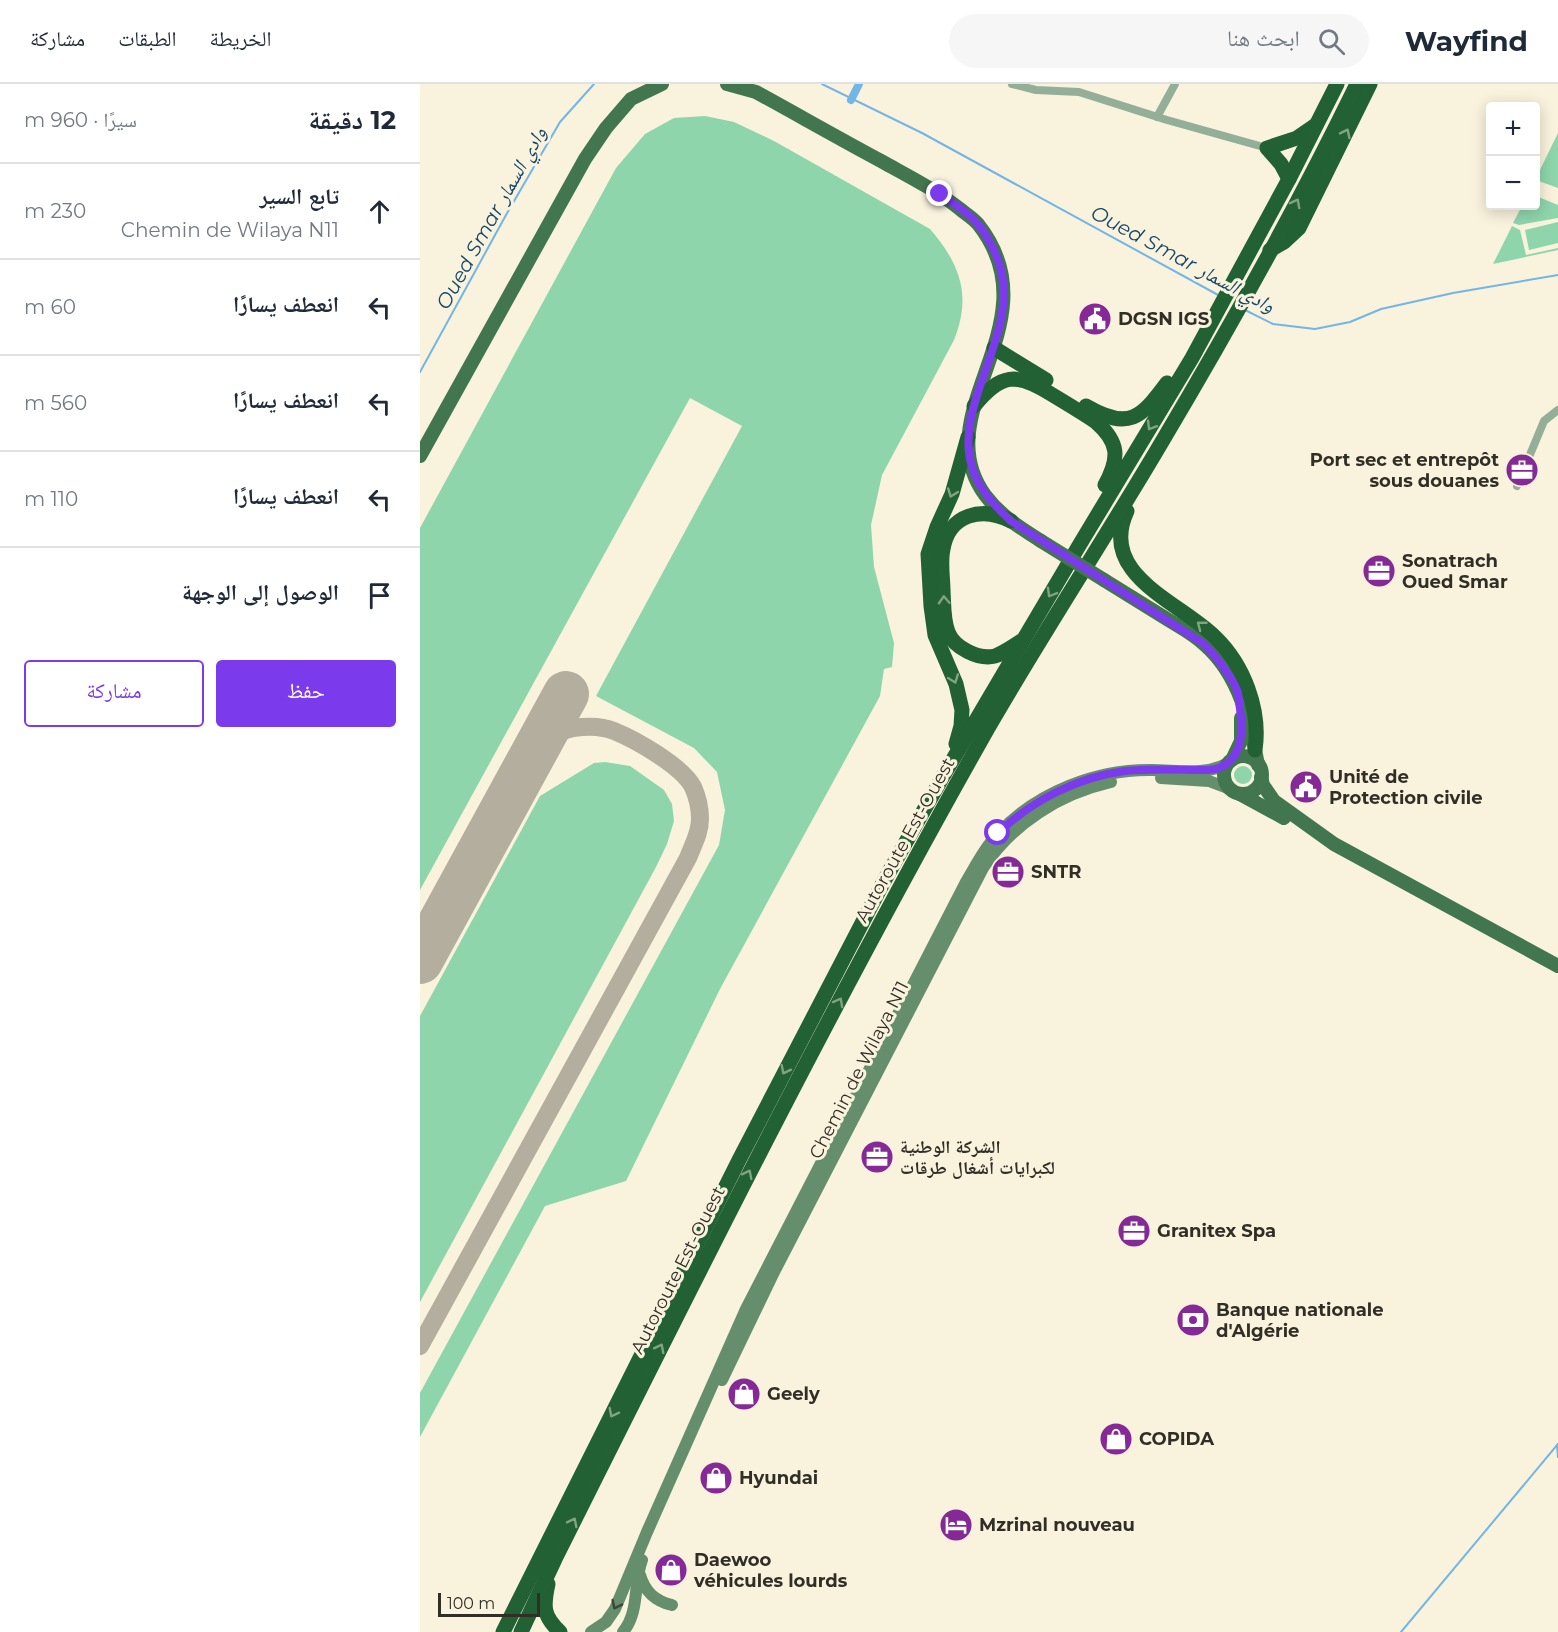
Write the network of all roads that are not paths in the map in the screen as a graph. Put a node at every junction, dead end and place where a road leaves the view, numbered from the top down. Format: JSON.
{"nodes":[{"id":1,"x":662,"y":84,"type":"edge"},
{"id":2,"x":727,"y":84,"type":"edge"},
{"id":3,"x":1012,"y":84,"type":"edge"},
{"id":4,"x":1175,"y":84,"type":"edge"},
{"id":5,"x":1337,"y":84,"type":"edge"},
{"id":6,"x":1357,"y":84,"type":"edge"},
{"id":7,"x":1370,"y":84,"type":"edge"},
{"id":8,"x":1157,"y":117,"type":"junction"},
{"id":9,"x":1316,"y":125,"type":"junction"},
{"id":10,"x":1267,"y":147,"type":"junction"},
{"id":11,"x":1289,"y":179,"type":"junction"},
{"id":12,"x":1270,"y":250,"type":"junction"},
{"id":13,"x":992,"y":353,"type":"junction"},
{"id":14,"x":1192,"y":358,"type":"junction"},
{"id":15,"x":1031,"y":381,"type":"junction"},
{"id":16,"x":975,"y":406,"type":"junction"},
{"id":17,"x":1558,"y":410,"type":"edge"},
{"id":18,"x":968,"y":437,"type":"junction"},
{"id":19,"x":1162,"y":442,"type":"junction"},
{"id":20,"x":420,"y":456,"type":"edge"},
{"id":21,"x":1517,"y":486,"type":"dead end"},
{"id":22,"x":1011,"y":521,"type":"junction"},
{"id":23,"x":1080,"y":544,"type":"junction"},
{"id":24,"x":1023,"y":640,"type":"junction"},
{"id":25,"x":1238,"y":692,"type":"junction"},
{"id":26,"x":1230,"y":761,"type":"junction"},
{"id":27,"x":1258,"y":764,"type":"junction"},
{"id":28,"x":942,"y":778,"type":"junction"},
{"id":29,"x":1235,"y":791,"type":"junction"},
{"id":30,"x":1334,"y":844,"type":"junction"},
{"id":31,"x":1558,"y":966,"type":"edge"},
{"id":32,"x":555,"y":1559,"type":"junction"},
{"id":33,"x":635,"y":1569,"type":"junction"},
{"id":34,"x":672,"y":1605,"type":"dead end"},
{"id":35,"x":503,"y":1632,"type":"edge"},
{"id":36,"x":520,"y":1632,"type":"edge"},
{"id":37,"x":560,"y":1632,"type":"edge"},
{"id":38,"x":591,"y":1632,"type":"edge"},
{"id":39,"x":623,"y":1632,"type":"edge"}],
"edges":[{"from":1,"to":20,"type":"main road"},
{"from":2,"to":13,"type":"main road"},
{"from":3,"to":8,"type":"street"},
{"from":4,"to":8,"type":"street"},
{"from":5,"to":9,"type":"highway","name":"Autoroute Est-Ouest"},
{"from":12,"to":6,"type":"highway","name":"Autoroute Est-Ouest","one_way":true},
{"from":12,"to":7,"type":"highway","one_way":true},
{"from":8,"to":10,"type":"street"},
{"from":9,"to":10,"type":"highway"},
{"from":9,"to":11,"type":"highway","name":"Autoroute Est-Ouest"},
{"from":10,"to":11,"type":"highway"},
{"from":11,"to":14,"type":"highway","name":"Autoroute Est-Ouest"},
{"from":12,"to":19,"type":"highway","name":"Autoroute Est-Ouest"},
{"from":13,"to":14,"type":"highway"},
{"from":13,"to":15,"type":"highway"},
{"from":13,"to":16,"type":"main road"},
{"from":14,"to":23,"type":"highway","name":"Autoroute Est-Ouest","one_way":true},
{"from":15,"to":16,"type":"highway"},
{"from":15,"to":23,"type":"highway"},
{"from":16,"to":18,"type":"main road"},
{"from":17,"to":21,"type":"street"},
{"from":18,"to":22,"type":"main road"},
{"from":18,"to":28,"type":"highway","one_way":true},
{"from":27,"to":19,"type":"highway","one_way":true},
{"from":32,"to":19,"type":"highway","name":"Autoroute Est-Ouest","one_way":true},
{"from":24,"to":22,"type":"highway","one_way":true},
{"from":22,"to":25,"type":"main road","bridge":true},
{"from":23,"to":24,"type":"highway","name":"Autoroute Est-Ouest","one_way":true},
{"from":24,"to":28,"type":"highway","name":"Autoroute Est-Ouest"},
{"from":25,"to":26,"type":"main road"},
{"from":25,"to":27,"type":"main road"},
{"from":26,"to":27,"type":"main road"},
{"from":26,"to":29,"type":"main road"},
{"from":26,"to":33,"type":"main road"},
{"from":27,"to":29,"type":"main road"},
{"from":27,"to":30,"type":"main road"},
{"from":28,"to":35,"type":"highway","name":"Autoroute Est-Ouest","one_way":true},
{"from":29,"to":30,"type":"main road"},
{"from":29,"to":33,"type":"main road","name":"Chemin de Wilaya N11"},
{"from":30,"to":31,"type":"main road"},
{"from":32,"to":36,"type":"highway","name":"Autoroute Est-Ouest"},
{"from":32,"to":37,"type":"highway"},
{"from":33,"to":34,"type":"main road"},
{"from":33,"to":38,"type":"main road","one_way":true},
{"from":33,"to":39,"type":"main road"}]}
